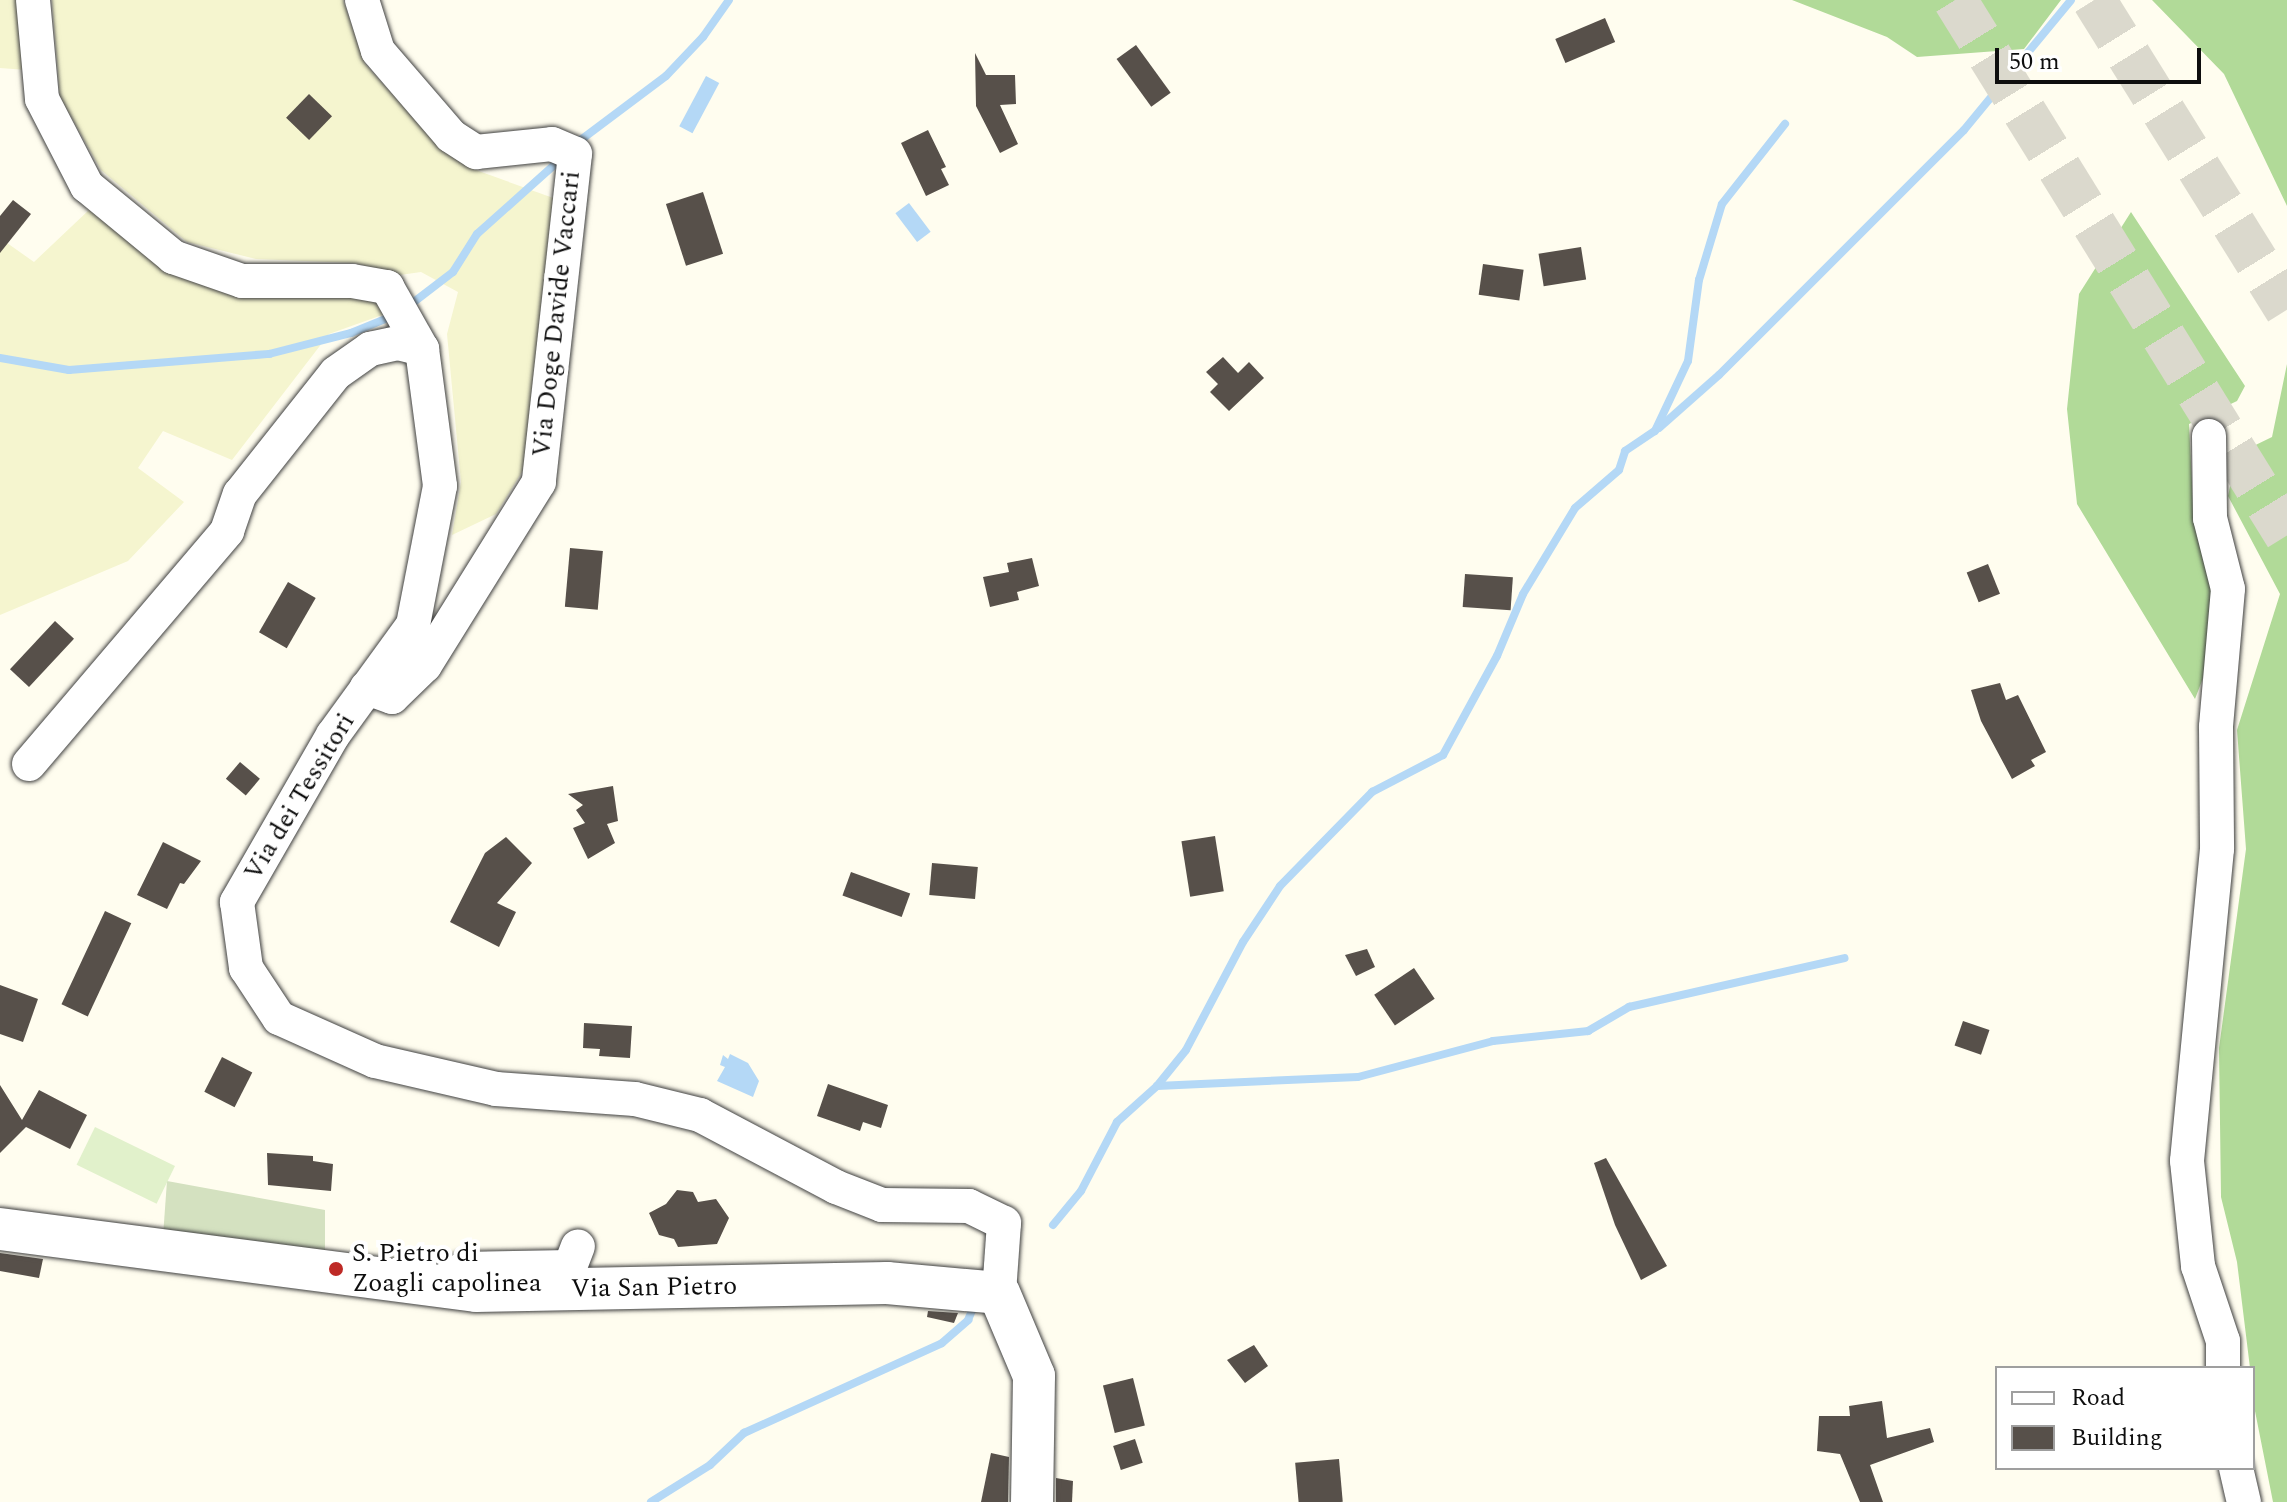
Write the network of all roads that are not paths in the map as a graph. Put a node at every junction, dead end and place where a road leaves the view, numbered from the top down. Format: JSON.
{"nodes":[{"id":1,"x":33,"y":0,"type":"edge"},
{"id":2,"x":362,"y":0,"type":"edge"},
{"id":3,"x":422,"y":349,"type":"junction"},
{"id":4,"x":2209,"y":436,"type":"dead end"},
{"id":5,"x":367,"y":688,"type":"junction"},
{"id":6,"x":29,"y":764,"type":"dead end"},
{"id":7,"x":0,"y":1229,"type":"edge"},
{"id":8,"x":578,"y":1246,"type":"dead end"},
{"id":9,"x":435,"y":1286,"type":"junction"},
{"id":10,"x":999,"y":1293,"type":"junction"},
{"id":11,"x":2223,"y":1366,"type":"edge"},
{"id":12,"x":2236,"y":1470,"type":"edge"},
{"id":13,"x":1032,"y":1502,"type":"edge"},
{"id":14,"x":2244,"y":1502,"type":"edge"}],
"edges":[{"from":1,"to":3,"type":"street","name":"Via dei Tessitori"},
{"from":2,"to":5,"type":"street","name":"Via Doge Davide Vaccari"},
{"from":3,"to":5,"type":"street","name":"Via dei Tessitori"},
{"from":3,"to":6,"type":"street"},
{"from":4,"to":11,"type":"street"},
{"from":5,"to":10,"type":"street","name":"Via dei Tessitori"},
{"from":7,"to":9,"type":"street","name":"Via San Pietro"},
{"from":8,"to":9,"type":"street"},
{"from":9,"to":10,"type":"street","name":"Via San Pietro"},
{"from":10,"to":13,"type":"street"},
{"from":12,"to":14,"type":"street"}]}
